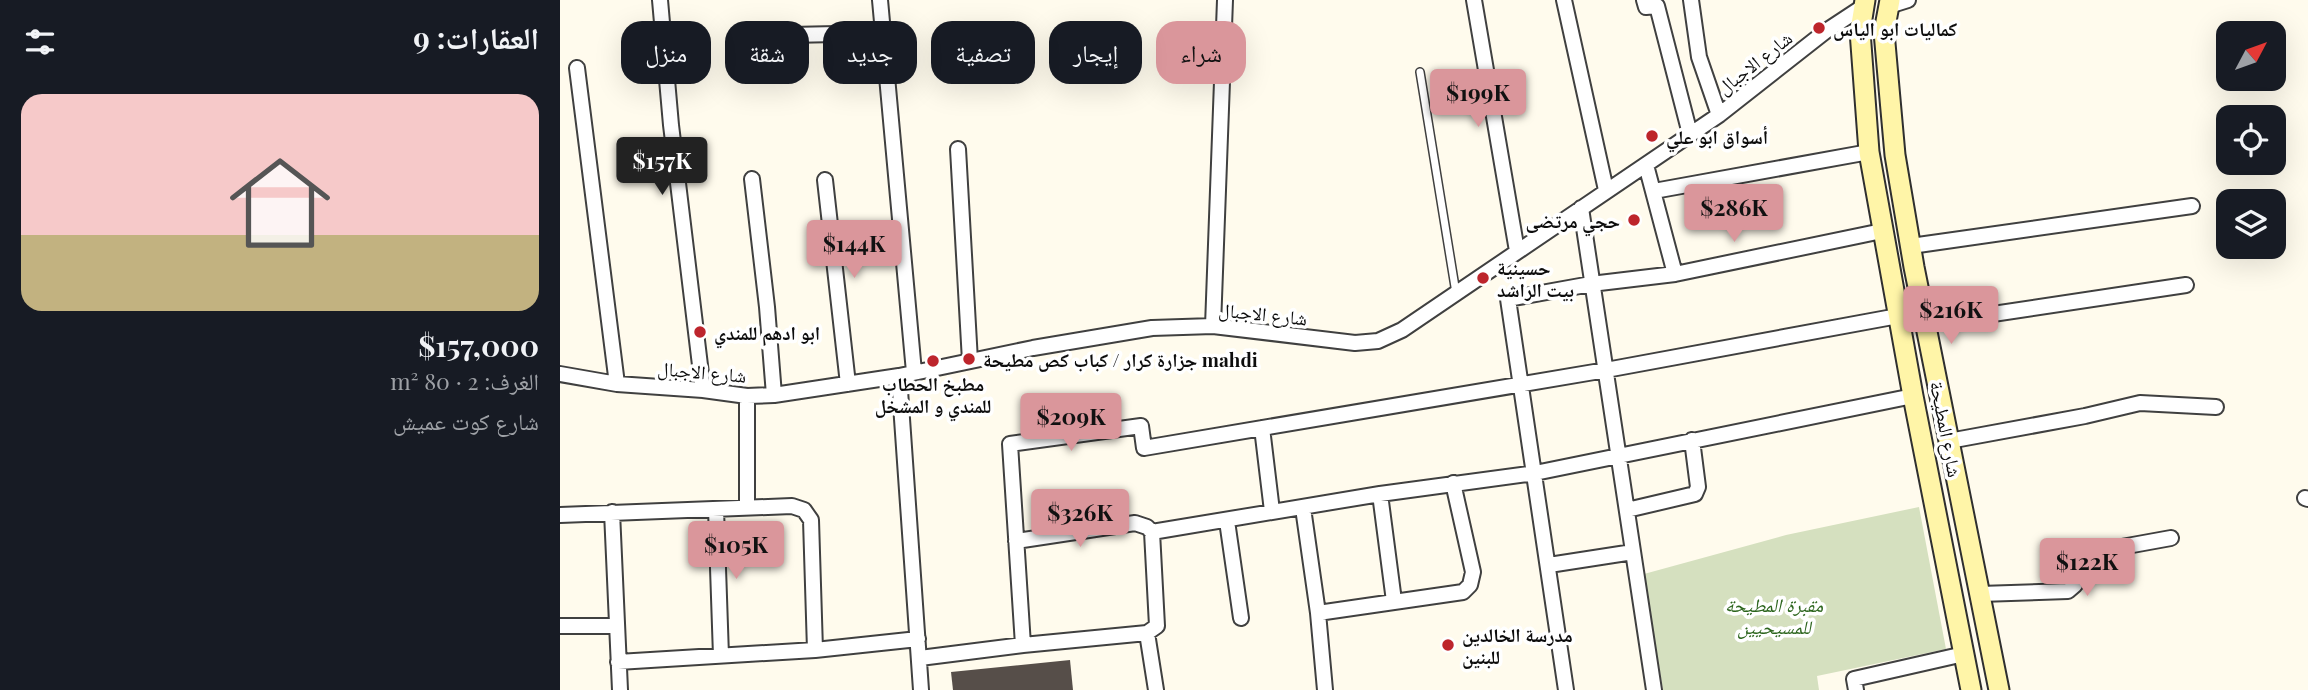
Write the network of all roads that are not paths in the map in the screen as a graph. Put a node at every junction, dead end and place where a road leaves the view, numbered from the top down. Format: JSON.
{"nodes":[{"id":1,"x":660,"y":0,"type":"edge"},
{"id":2,"x":880,"y":0,"type":"edge"},
{"id":3,"x":1225,"y":0,"type":"edge"},
{"id":4,"x":1474,"y":0,"type":"edge"},
{"id":5,"x":1564,"y":0,"type":"edge"},
{"id":6,"x":1644,"y":0,"type":"edge"},
{"id":7,"x":1691,"y":0,"type":"edge"},
{"id":8,"x":1908,"y":0,"type":"edge"},
{"id":9,"x":1864,"y":3,"type":"edge"},
{"id":10,"x":1889,"y":3,"type":"edge"},
{"id":11,"x":882,"y":21,"type":"edge"},
{"id":12,"x":577,"y":68,"type":"dead end"},
{"id":13,"x":1420,"y":72,"type":"dead end"},
{"id":14,"x":888,"y":84,"type":"edge"},
{"id":15,"x":1718,"y":115,"type":"junction"},
{"id":16,"x":1690,"y":134,"type":"junction"},
{"id":17,"x":958,"y":149,"type":"dead end"},
{"id":18,"x":1868,"y":152,"type":"junction"},
{"id":19,"x":1646,"y":164,"type":"junction"},
{"id":20,"x":752,"y":179,"type":"dead end"},
{"id":21,"x":825,"y":180,"type":"dead end"},
{"id":22,"x":1606,"y":190,"type":"junction"},
{"id":23,"x":1654,"y":191,"type":"junction"},
{"id":24,"x":2192,"y":206,"type":"dead end"},
{"id":25,"x":1581,"y":208,"type":"junction"},
{"id":26,"x":1882,"y":231,"type":"junction"},
{"id":27,"x":1911,"y":246,"type":"junction"},
{"id":28,"x":1517,"y":251,"type":"junction"},
{"id":29,"x":1914,"y":267,"type":"junction"},
{"id":30,"x":1889,"y":271,"type":"junction"},
{"id":31,"x":1675,"y":274,"type":"junction"},
{"id":32,"x":1591,"y":284,"type":"junction"},
{"id":33,"x":2186,"y":285,"type":"dead end"},
{"id":34,"x":1456,"y":293,"type":"junction"},
{"id":35,"x":1898,"y":316,"type":"junction"},
{"id":36,"x":1926,"y":324,"type":"junction"},
{"id":37,"x":1213,"y":326,"type":"junction"},
{"id":38,"x":971,"y":361,"type":"junction"},
{"id":39,"x":1606,"y":370,"type":"junction"},
{"id":40,"x":914,"y":372,"type":"junction"},
{"id":41,"x":560,"y":374,"type":"edge"},
{"id":42,"x":899,"y":376,"type":"junction"},
{"id":43,"x":617,"y":384,"type":"junction"},
{"id":44,"x":848,"y":384,"type":"junction"},
{"id":45,"x":1520,"y":384,"type":"junction"},
{"id":46,"x":703,"y":390,"type":"junction"},
{"id":47,"x":774,"y":395,"type":"junction"},
{"id":48,"x":747,"y":396,"type":"junction"},
{"id":49,"x":1913,"y":396,"type":"junction"},
{"id":50,"x":2216,"y":408,"type":"dead end"},
{"id":51,"x":1262,"y":428,"type":"junction"},
{"id":52,"x":1692,"y":440,"type":"junction"},
{"id":53,"x":1949,"y":441,"type":"junction"},
{"id":54,"x":1618,"y":454,"type":"junction"},
{"id":55,"x":1535,"y":473,"type":"junction"},
{"id":56,"x":1453,"y":483,"type":"junction"},
{"id":57,"x":1380,"y":494,"type":"junction"},
{"id":58,"x":747,"y":508,"type":"junction"},
{"id":59,"x":1303,"y":508,"type":"junction"},
{"id":60,"x":716,"y":509,"type":"junction"},
{"id":61,"x":1627,"y":510,"type":"junction"},
{"id":62,"x":1272,"y":511,"type":"junction"},
{"id":63,"x":612,"y":512,"type":"junction"},
{"id":64,"x":560,"y":515,"type":"edge"},
{"id":65,"x":1227,"y":521,"type":"junction"},
{"id":66,"x":1152,"y":532,"type":"junction"},
{"id":67,"x":2171,"y":538,"type":"dead end"},
{"id":68,"x":1016,"y":541,"type":"junction"},
{"id":69,"x":1633,"y":552,"type":"junction"},
{"id":70,"x":1549,"y":565,"type":"junction"},
{"id":71,"x":1980,"y":594,"type":"junction"},
{"id":72,"x":1394,"y":601,"type":"junction"},
{"id":73,"x":1318,"y":613,"type":"junction"},
{"id":74,"x":1241,"y":618,"type":"dead end"},
{"id":75,"x":560,"y":626,"type":"edge"},
{"id":76,"x":617,"y":626,"type":"junction"},
{"id":77,"x":1147,"y":634,"type":"junction"},
{"id":78,"x":918,"y":639,"type":"junction"},
{"id":79,"x":1023,"y":645,"type":"junction"},
{"id":80,"x":815,"y":650,"type":"junction"},
{"id":81,"x":1964,"y":654,"type":"junction"},
{"id":82,"x":721,"y":656,"type":"junction"},
{"id":83,"x":920,"y":658,"type":"junction"},
{"id":84,"x":618,"y":662,"type":"junction"},
{"id":85,"x":620,"y":690,"type":"edge"},
{"id":86,"x":921,"y":690,"type":"edge"},
{"id":87,"x":1156,"y":690,"type":"edge"},
{"id":88,"x":1325,"y":690,"type":"edge"},
{"id":89,"x":1566,"y":690,"type":"edge"},
{"id":90,"x":1654,"y":690,"type":"edge"},
{"id":91,"x":1856,"y":690,"type":"edge"},
{"id":92,"x":1971,"y":690,"type":"edge"},
{"id":93,"x":1999,"y":690,"type":"edge"}],
"edges":[{"from":1,"to":46,"type":"street"},
{"from":2,"to":11,"type":"street"},
{"from":3,"to":37,"type":"street"},
{"from":4,"to":28,"type":"street"},
{"from":5,"to":22,"type":"street"},
{"from":6,"to":16,"type":"street"},
{"from":7,"to":15,"type":"street"},
{"from":8,"to":10,"type":"street"},
{"from":9,"to":15,"type":"street","name":"شارع الاجبال"},
{"from":9,"to":18,"type":"street","name":"شارع المطيحة"},
{"from":10,"to":27,"type":"street","name":"شارع المطيحة"},
{"from":12,"to":43,"type":"street"},
{"from":13,"to":34,"type":"lane"},
{"from":14,"to":40,"type":"street"},
{"from":15,"to":16,"type":"street","name":"شارع الاجبال"},
{"from":16,"to":19,"type":"street","name":"شارع الاجبال"},
{"from":17,"to":38,"type":"street"},
{"from":18,"to":23,"type":"street"},
{"from":18,"to":26,"type":"street","name":"شارع المطيحة"},
{"from":19,"to":22,"type":"street","name":"شارع الاجبال"},
{"from":19,"to":23,"type":"street"},
{"from":20,"to":47,"type":"street"},
{"from":21,"to":44,"type":"street"},
{"from":22,"to":25,"type":"street","name":"شارع الاجبال"},
{"from":23,"to":31,"type":"street"},
{"from":24,"to":27,"type":"street"},
{"from":25,"to":28,"type":"street","name":"شارع الاجبال"},
{"from":25,"to":32,"type":"street"},
{"from":26,"to":30,"type":"street","name":"شارع المطيحة"},
{"from":26,"to":31,"type":"street"},
{"from":27,"to":29,"type":"street","name":"شارع المطيحة"},
{"from":28,"to":34,"type":"street","name":"شارع الاجبال"},
{"from":29,"to":30,"type":"street"},
{"from":29,"to":36,"type":"street","name":"شارع المطيحة"},
{"from":30,"to":35,"type":"street","name":"شارع المطيحة"},
{"from":31,"to":32,"type":"street"},
{"from":32,"to":39,"type":"street"},
{"from":32,"to":45,"type":"street"},
{"from":33,"to":36,"type":"street"},
{"from":34,"to":37,"type":"street","name":"شارع الاجبال"},
{"from":35,"to":39,"type":"street"},
{"from":35,"to":49,"type":"street","name":"شارع المطيحة"},
{"from":36,"to":53,"type":"street","name":"شارع المطيحة"},
{"from":37,"to":38,"type":"street","name":"شارع الاجبال"},
{"from":38,"to":40,"type":"street","name":"شارع الاجبال"},
{"from":39,"to":45,"type":"street"},
{"from":39,"to":54,"type":"street"},
{"from":40,"to":42,"type":"street","name":"شارع الاجبال"},
{"from":41,"to":43,"type":"street","name":"شارع الاجبال"},
{"from":42,"to":44,"type":"street","name":"شارع الاجبال"},
{"from":42,"to":78,"type":"street"},
{"from":43,"to":46,"type":"street","name":"شارع الاجبال"},
{"from":44,"to":47,"type":"street","name":"شارع الاجبال"},
{"from":45,"to":51,"type":"street"},
{"from":45,"to":55,"type":"street"},
{"from":46,"to":48,"type":"street","name":"شارع الاجبال"},
{"from":47,"to":48,"type":"street","name":"شارع الاجبال"},
{"from":48,"to":58,"type":"street"},
{"from":49,"to":52,"type":"street"},
{"from":49,"to":81,"type":"street","name":"شارع المطيحة"},
{"from":50,"to":53,"type":"street"},
{"from":51,"to":62,"type":"street"},
{"from":51,"to":68,"type":"street"},
{"from":52,"to":54,"type":"street"},
{"from":52,"to":61,"type":"street"},
{"from":53,"to":71,"type":"street","name":"شارع المطيحة"},
{"from":54,"to":55,"type":"street"},
{"from":54,"to":61,"type":"street"},
{"from":55,"to":56,"type":"street"},
{"from":55,"to":70,"type":"street"},
{"from":56,"to":57,"type":"street"},
{"from":56,"to":72,"type":"street"},
{"from":57,"to":59,"type":"street"},
{"from":57,"to":72,"type":"street"},
{"from":58,"to":60,"type":"street"},
{"from":58,"to":80,"type":"street"},
{"from":59,"to":62,"type":"street"},
{"from":59,"to":73,"type":"street"},
{"from":60,"to":63,"type":"street"},
{"from":60,"to":82,"type":"street"},
{"from":61,"to":69,"type":"street"},
{"from":62,"to":65,"type":"street"},
{"from":63,"to":64,"type":"street"},
{"from":63,"to":76,"type":"street"},
{"from":65,"to":66,"type":"street"},
{"from":65,"to":74,"type":"street"},
{"from":66,"to":68,"type":"street"},
{"from":66,"to":77,"type":"street"},
{"from":67,"to":71,"type":"street"},
{"from":68,"to":79,"type":"street"},
{"from":69,"to":70,"type":"street"},
{"from":69,"to":90,"type":"street"},
{"from":70,"to":89,"type":"street"},
{"from":71,"to":93,"type":"street","name":"شارع المطيحة"},
{"from":72,"to":73,"type":"street"},
{"from":73,"to":88,"type":"street"},
{"from":75,"to":76,"type":"street"},
{"from":76,"to":84,"type":"street"},
{"from":77,"to":79,"type":"street"},
{"from":77,"to":87,"type":"street"},
{"from":78,"to":80,"type":"street"},
{"from":78,"to":83,"type":"street"},
{"from":79,"to":83,"type":"street"},
{"from":80,"to":82,"type":"street"},
{"from":81,"to":91,"type":"street"},
{"from":81,"to":92,"type":"street","name":"شارع المطيحة"},
{"from":82,"to":84,"type":"street"},
{"from":83,"to":86,"type":"street"},
{"from":84,"to":85,"type":"street"}]}
